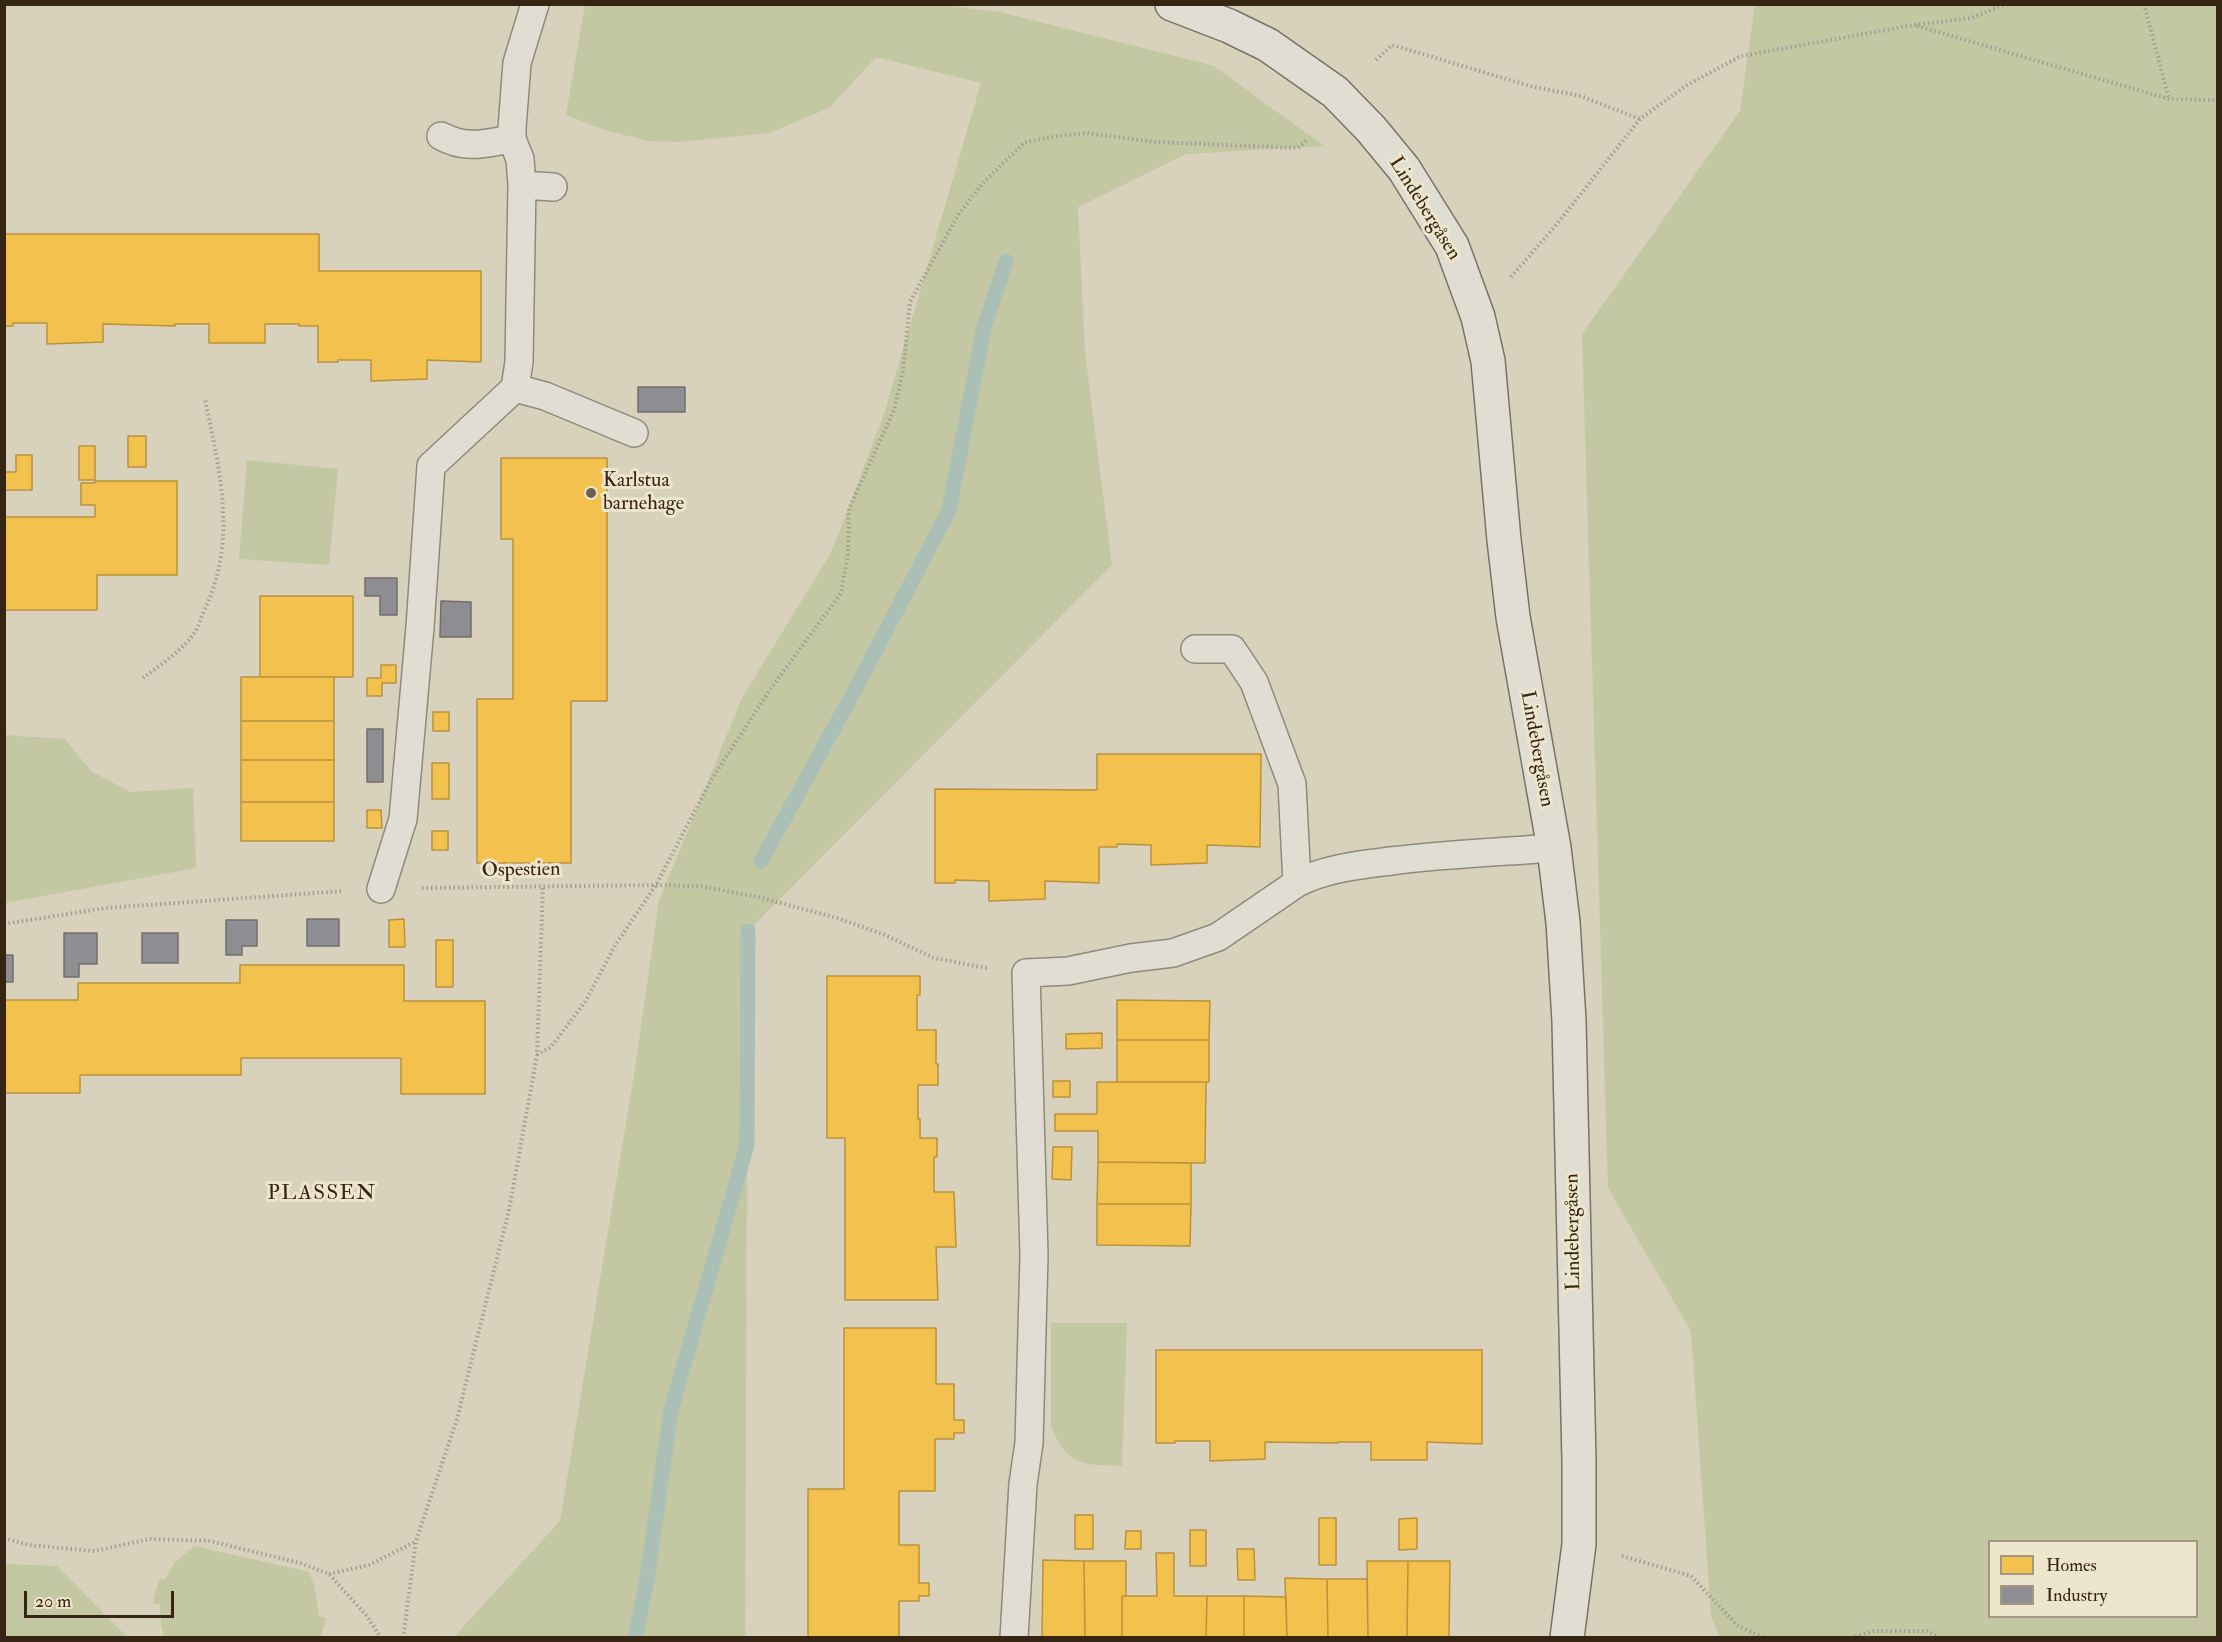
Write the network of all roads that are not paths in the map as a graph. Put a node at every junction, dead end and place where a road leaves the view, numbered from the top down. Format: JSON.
{"nodes":[{"id":1,"x":1172,"y":4,"type":"edge"},
{"id":2,"x":529,"y":7,"type":"edge"},
{"id":3,"x":441,"y":136,"type":"dead end"},
{"id":4,"x":512,"y":139,"type":"junction"},
{"id":5,"x":522,"y":185,"type":"junction"},
{"id":6,"x":553,"y":187,"type":"dead end"},
{"id":7,"x":515,"y":388,"type":"junction"},
{"id":8,"x":634,"y":432,"type":"dead end"},
{"id":9,"x":1195,"y":649,"type":"dead end"},
{"id":10,"x":1554,"y":848,"type":"junction"},
{"id":11,"x":1297,"y":883,"type":"junction"},
{"id":12,"x":381,"y":889,"type":"road end"},
{"id":13,"x":1014,"y":1638,"type":"edge"},
{"id":14,"x":1567,"y":1638,"type":"edge"}],
"edges":[{"from":1,"to":10,"type":"street","name":"Lindebergåsen"},
{"from":2,"to":4,"type":"lane"},
{"from":3,"to":4,"type":"lane"},
{"from":4,"to":5,"type":"lane"},
{"from":5,"to":6,"type":"lane"},
{"from":5,"to":7,"type":"lane"},
{"from":7,"to":8,"type":"lane"},
{"from":7,"to":12,"type":"lane"},
{"from":9,"to":11,"type":"lane"},
{"from":10,"to":11,"type":"lane"},
{"from":10,"to":14,"type":"street","name":"Lindebergåsen"},
{"from":11,"to":13,"type":"lane"}]}
